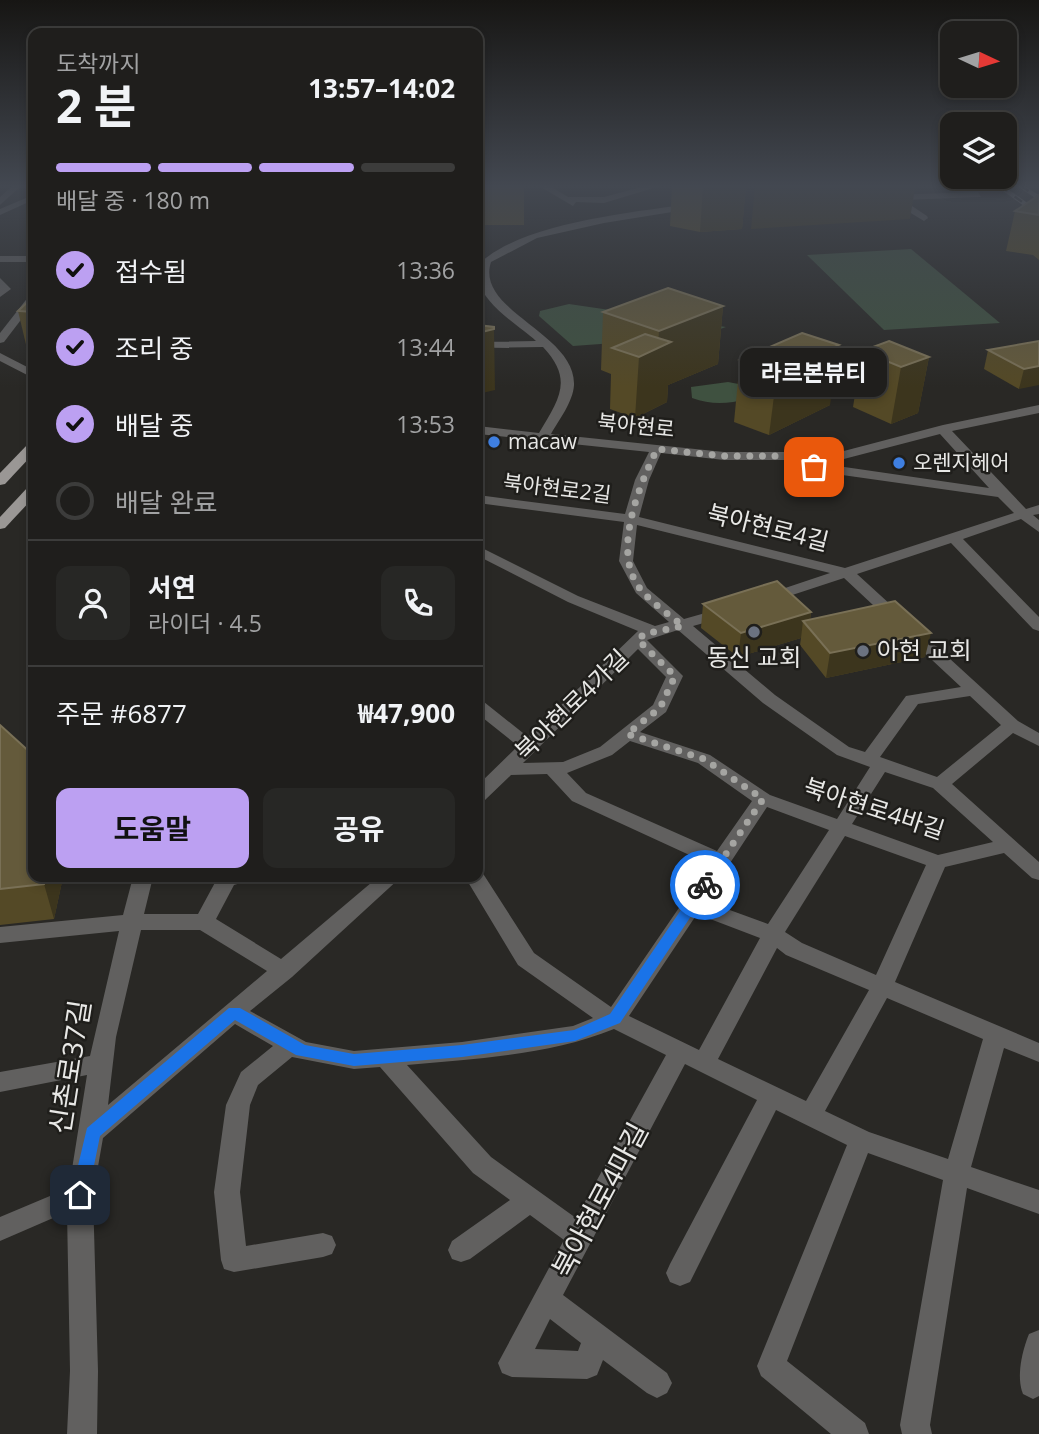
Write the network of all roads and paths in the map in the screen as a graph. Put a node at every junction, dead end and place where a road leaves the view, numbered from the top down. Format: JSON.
{"nodes":[{"id":1,"x":502,"y":253,"type":"edge"},
{"id":2,"x":0,"y":259,"type":"edge"},
{"id":3,"x":28,"y":259,"type":"edge"},
{"id":4,"x":483,"y":270,"type":"edge"},
{"id":5,"x":0,"y":281,"type":"edge"},
{"id":6,"x":483,"y":282,"type":"edge"},
{"id":7,"x":0,"y":295,"type":"edge"},
{"id":8,"x":28,"y":304,"type":"edge"},
{"id":9,"x":18,"y":316,"type":"junction"},
{"id":10,"x":28,"y":317,"type":"edge"},
{"id":11,"x":0,"y":340,"type":"edge"},
{"id":12,"x":546,"y":344,"type":"junction"},
{"id":13,"x":483,"y":345,"type":"edge"},
{"id":14,"x":0,"y":356,"type":"edge"},
{"id":15,"x":28,"y":372,"type":"edge"},
{"id":16,"x":1039,"y":409,"type":"edge"},
{"id":17,"x":943,"y":429,"type":"junction"},
{"id":18,"x":483,"y":431,"type":"edge"},
{"id":19,"x":543,"y":437,"type":"junction"},
{"id":20,"x":657,"y":449,"type":"junction"},
{"id":21,"x":28,"y":452,"type":"edge"},
{"id":22,"x":790,"y":456,"type":"junction"},
{"id":23,"x":0,"y":481,"type":"edge"},
{"id":24,"x":1002,"y":494,"type":"junction"},
{"id":25,"x":28,"y":495,"type":"edge"},
{"id":26,"x":483,"y":500,"type":"edge"},
{"id":27,"x":1039,"y":509,"type":"edge"},
{"id":28,"x":1022,"y":514,"type":"junction"},
{"id":29,"x":631,"y":519,"type":"junction"},
{"id":30,"x":0,"y":525,"type":"edge"},
{"id":31,"x":1039,"y":528,"type":"edge"},
{"id":32,"x":954,"y":538,"type":"junction"},
{"id":33,"x":483,"y":553,"type":"edge"},
{"id":34,"x":847,"y":573,"type":"junction"},
{"id":35,"x":683,"y":626,"type":"junction"},
{"id":36,"x":1039,"y":626,"type":"edge"},
{"id":37,"x":656,"y":632,"type":"junction"},
{"id":38,"x":638,"y":640,"type":"junction"},
{"id":39,"x":973,"y":690,"type":"junction"},
{"id":40,"x":483,"y":710,"type":"edge"},
{"id":41,"x":1012,"y":725,"type":"junction"},
{"id":42,"x":627,"y":734,"type":"junction"},
{"id":43,"x":1039,"y":740,"type":"edge"},
{"id":44,"x":529,"y":746,"type":"junction"},
{"id":45,"x":875,"y":762,"type":"junction"},
{"id":46,"x":506,"y":769,"type":"junction"},
{"id":47,"x":552,"y":769,"type":"junction"},
{"id":48,"x":940,"y":784,"type":"junction"},
{"id":49,"x":483,"y":791,"type":"edge"},
{"id":50,"x":763,"y":799,"type":"junction"},
{"id":51,"x":839,"y":827,"type":"junction"},
{"id":52,"x":1010,"y":845,"type":"junction"},
{"id":53,"x":721,"y":861,"type":"junction"},
{"id":54,"x":937,"y":862,"type":"junction"},
{"id":55,"x":1039,"y":873,"type":"edge"},
{"id":56,"x":142,"y":882,"type":"edge"},
{"id":57,"x":225,"y":882,"type":"edge"},
{"id":58,"x":384,"y":882,"type":"edge"},
{"id":59,"x":478,"y":882,"type":"edge"},
{"id":60,"x":692,"y":904,"type":"junction"},
{"id":61,"x":130,"y":922,"type":"junction"},
{"id":62,"x":204,"y":922,"type":"junction"},
{"id":63,"x":773,"y":934,"type":"junction"},
{"id":64,"x":0,"y":935,"type":"edge"},
{"id":65,"x":284,"y":971,"type":"junction"},
{"id":66,"x":882,"y":986,"type":"junction"},
{"id":67,"x":234,"y":1012,"type":"junction"},
{"id":68,"x":615,"y":1018,"type":"junction"},
{"id":69,"x":996,"y":1034,"type":"junction"},
{"id":70,"x":290,"y":1045,"type":"junction"},
{"id":71,"x":680,"y":1051,"type":"junction"},
{"id":72,"x":1039,"y":1053,"type":"edge"},
{"id":73,"x":386,"y":1058,"type":"junction"},
{"id":74,"x":704,"y":1063,"type":"junction"},
{"id":75,"x":100,"y":1064,"type":"junction"},
{"id":76,"x":0,"y":1082,"type":"edge"},
{"id":77,"x":771,"y":1096,"type":"junction"},
{"id":78,"x":810,"y":1116,"type":"junction"},
{"id":79,"x":92,"y":1133,"type":"junction"},
{"id":80,"x":861,"y":1140,"type":"junction"},
{"id":81,"x":957,"y":1173,"type":"junction"},
{"id":82,"x":80,"y":1195,"type":"junction"},
{"id":83,"x":530,"y":1199,"type":"junction"},
{"id":84,"x":1039,"y":1202,"type":"edge"},
{"id":85,"x":0,"y":1229,"type":"edge"},
{"id":86,"x":580,"y":1236,"type":"junction"},
{"id":87,"x":323,"y":1245,"type":"dead end"},
{"id":88,"x":461,"y":1250,"type":"dead end"},
{"id":89,"x":680,"y":1273,"type":"dead end"},
{"id":90,"x":546,"y":1299,"type":"junction"},
{"id":91,"x":597,"y":1337,"type":"junction"},
{"id":92,"x":1039,"y":1343,"type":"edge"},
{"id":93,"x":657,"y":1383,"type":"dead end"},
{"id":94,"x":1033,"y":1384,"type":"dead end"},
{"id":95,"x":82,"y":1434,"type":"edge"},
{"id":96,"x":854,"y":1434,"type":"edge"},
{"id":97,"x":917,"y":1434,"type":"edge"}],
"edges":[{"from":1,"to":4,"type":"street"},
{"from":2,"to":3,"type":"street"},
{"from":5,"to":7,"type":"street"},
{"from":6,"to":12,"type":"street"},
{"from":8,"to":9,"type":"street"},
{"from":9,"to":10,"type":"street"},
{"from":9,"to":11,"type":"street"},
{"from":12,"to":13,"type":"street"},
{"from":12,"to":19,"type":"street"},
{"from":14,"to":15,"type":"street"},
{"from":16,"to":17,"type":"street","name":"북아현로"},
{"from":17,"to":22,"type":"street","name":"북아현로"},
{"from":17,"to":24,"type":"street"},
{"from":18,"to":19,"type":"street","name":"북아현로"},
{"from":19,"to":20,"type":"street","name":"북아현로"},
{"from":20,"to":22,"type":"street","name":"북아현로"},
{"from":20,"to":29,"type":"street"},
{"from":21,"to":23,"type":"main road"},
{"from":22,"to":24,"type":"street","name":"북아현로"},
{"from":24,"to":28,"type":"street"},
{"from":25,"to":30,"type":"main road"},
{"from":26,"to":29,"type":"street","name":"북아현로2길"},
{"from":27,"to":28,"type":"street"},
{"from":28,"to":31,"type":"street"},
{"from":28,"to":32,"type":"street"},
{"from":29,"to":34,"type":"street","name":"북아현로4길"},
{"from":29,"to":35,"type":"street"},
{"from":32,"to":34,"type":"street"},
{"from":32,"to":36,"type":"street"},
{"from":33,"to":37,"type":"street"},
{"from":34,"to":35,"type":"street","name":"북아현로4길"},
{"from":34,"to":39,"type":"street"},
{"from":35,"to":37,"type":"street","name":"북아현로4가길"},
{"from":35,"to":45,"type":"street"},
{"from":37,"to":38,"type":"street","name":"북아현로4가길"},
{"from":38,"to":42,"type":"street","name":"북아현로4가길"},
{"from":38,"to":44,"type":"street","name":"북아현로4가길"},
{"from":39,"to":41,"type":"street"},
{"from":39,"to":45,"type":"street"},
{"from":40,"to":44,"type":"street"},
{"from":41,"to":43,"type":"street"},
{"from":41,"to":48,"type":"street"},
{"from":42,"to":47,"type":"street","name":"북아현로4가길"},
{"from":42,"to":50,"type":"street","name":"북아현로4바길"},
{"from":44,"to":46,"type":"street","name":"북아현로4가길"},
{"from":45,"to":48,"type":"street"},
{"from":45,"to":51,"type":"street"},
{"from":46,"to":47,"type":"street","name":"북아현로4가길"},
{"from":46,"to":49,"type":"street","name":"북아현로4가길"},
{"from":47,"to":53,"type":"street","name":"북아현로4가길"},
{"from":48,"to":52,"type":"street"},
{"from":50,"to":51,"type":"street","name":"북아현로4바길"},
{"from":50,"to":53,"type":"street"},
{"from":51,"to":54,"type":"street","name":"북아현로4바길"},
{"from":51,"to":63,"type":"street"},
{"from":52,"to":54,"type":"street","name":"북아현로4바길"},
{"from":52,"to":55,"type":"street"},
{"from":53,"to":60,"type":"street"},
{"from":54,"to":66,"type":"street"},
{"from":56,"to":61,"type":"street","name":"신촌로37길"},
{"from":57,"to":62,"type":"street"},
{"from":58,"to":65,"type":"street"},
{"from":59,"to":68,"type":"street"},
{"from":60,"to":63,"type":"street"},
{"from":60,"to":68,"type":"street"},
{"from":61,"to":62,"type":"street"},
{"from":61,"to":64,"type":"street"},
{"from":61,"to":75,"type":"street","name":"신촌로37길"},
{"from":62,"to":65,"type":"street"},
{"from":63,"to":66,"type":"street"},
{"from":63,"to":74,"type":"street"},
{"from":65,"to":67,"type":"street"},
{"from":66,"to":69,"type":"street"},
{"from":66,"to":78,"type":"street"},
{"from":67,"to":70,"type":"street"},
{"from":67,"to":79,"type":"street"},
{"from":68,"to":71,"type":"street"},
{"from":68,"to":73,"type":"street"},
{"from":69,"to":72,"type":"street"},
{"from":69,"to":81,"type":"street"},
{"from":70,"to":73,"type":"street"},
{"from":70,"to":87,"type":"street"},
{"from":71,"to":74,"type":"street"},
{"from":71,"to":86,"type":"street","name":"북아현로4마길"},
{"from":73,"to":83,"type":"street"},
{"from":74,"to":77,"type":"street"},
{"from":75,"to":76,"type":"street"},
{"from":75,"to":79,"type":"street","name":"신촌로37길"},
{"from":77,"to":78,"type":"street"},
{"from":77,"to":89,"type":"street"},
{"from":78,"to":80,"type":"street"},
{"from":79,"to":82,"type":"street","name":"신촌로37길"},
{"from":80,"to":81,"type":"street"},
{"from":80,"to":96,"type":"street"},
{"from":81,"to":84,"type":"street"},
{"from":81,"to":97,"type":"street"},
{"from":82,"to":85,"type":"street"},
{"from":82,"to":95,"type":"street","name":"신촌로37길"},
{"from":83,"to":86,"type":"street"},
{"from":83,"to":88,"type":"street"},
{"from":86,"to":90,"type":"street","name":"북아현로4마길"},
{"from":90,"to":91,"type":"street","name":"북아현로4마길"},
{"from":90,"to":91,"type":"street"},
{"from":91,"to":93,"type":"street","name":"북아현로4마길"},
{"from":92,"to":94,"type":"street"}]}
